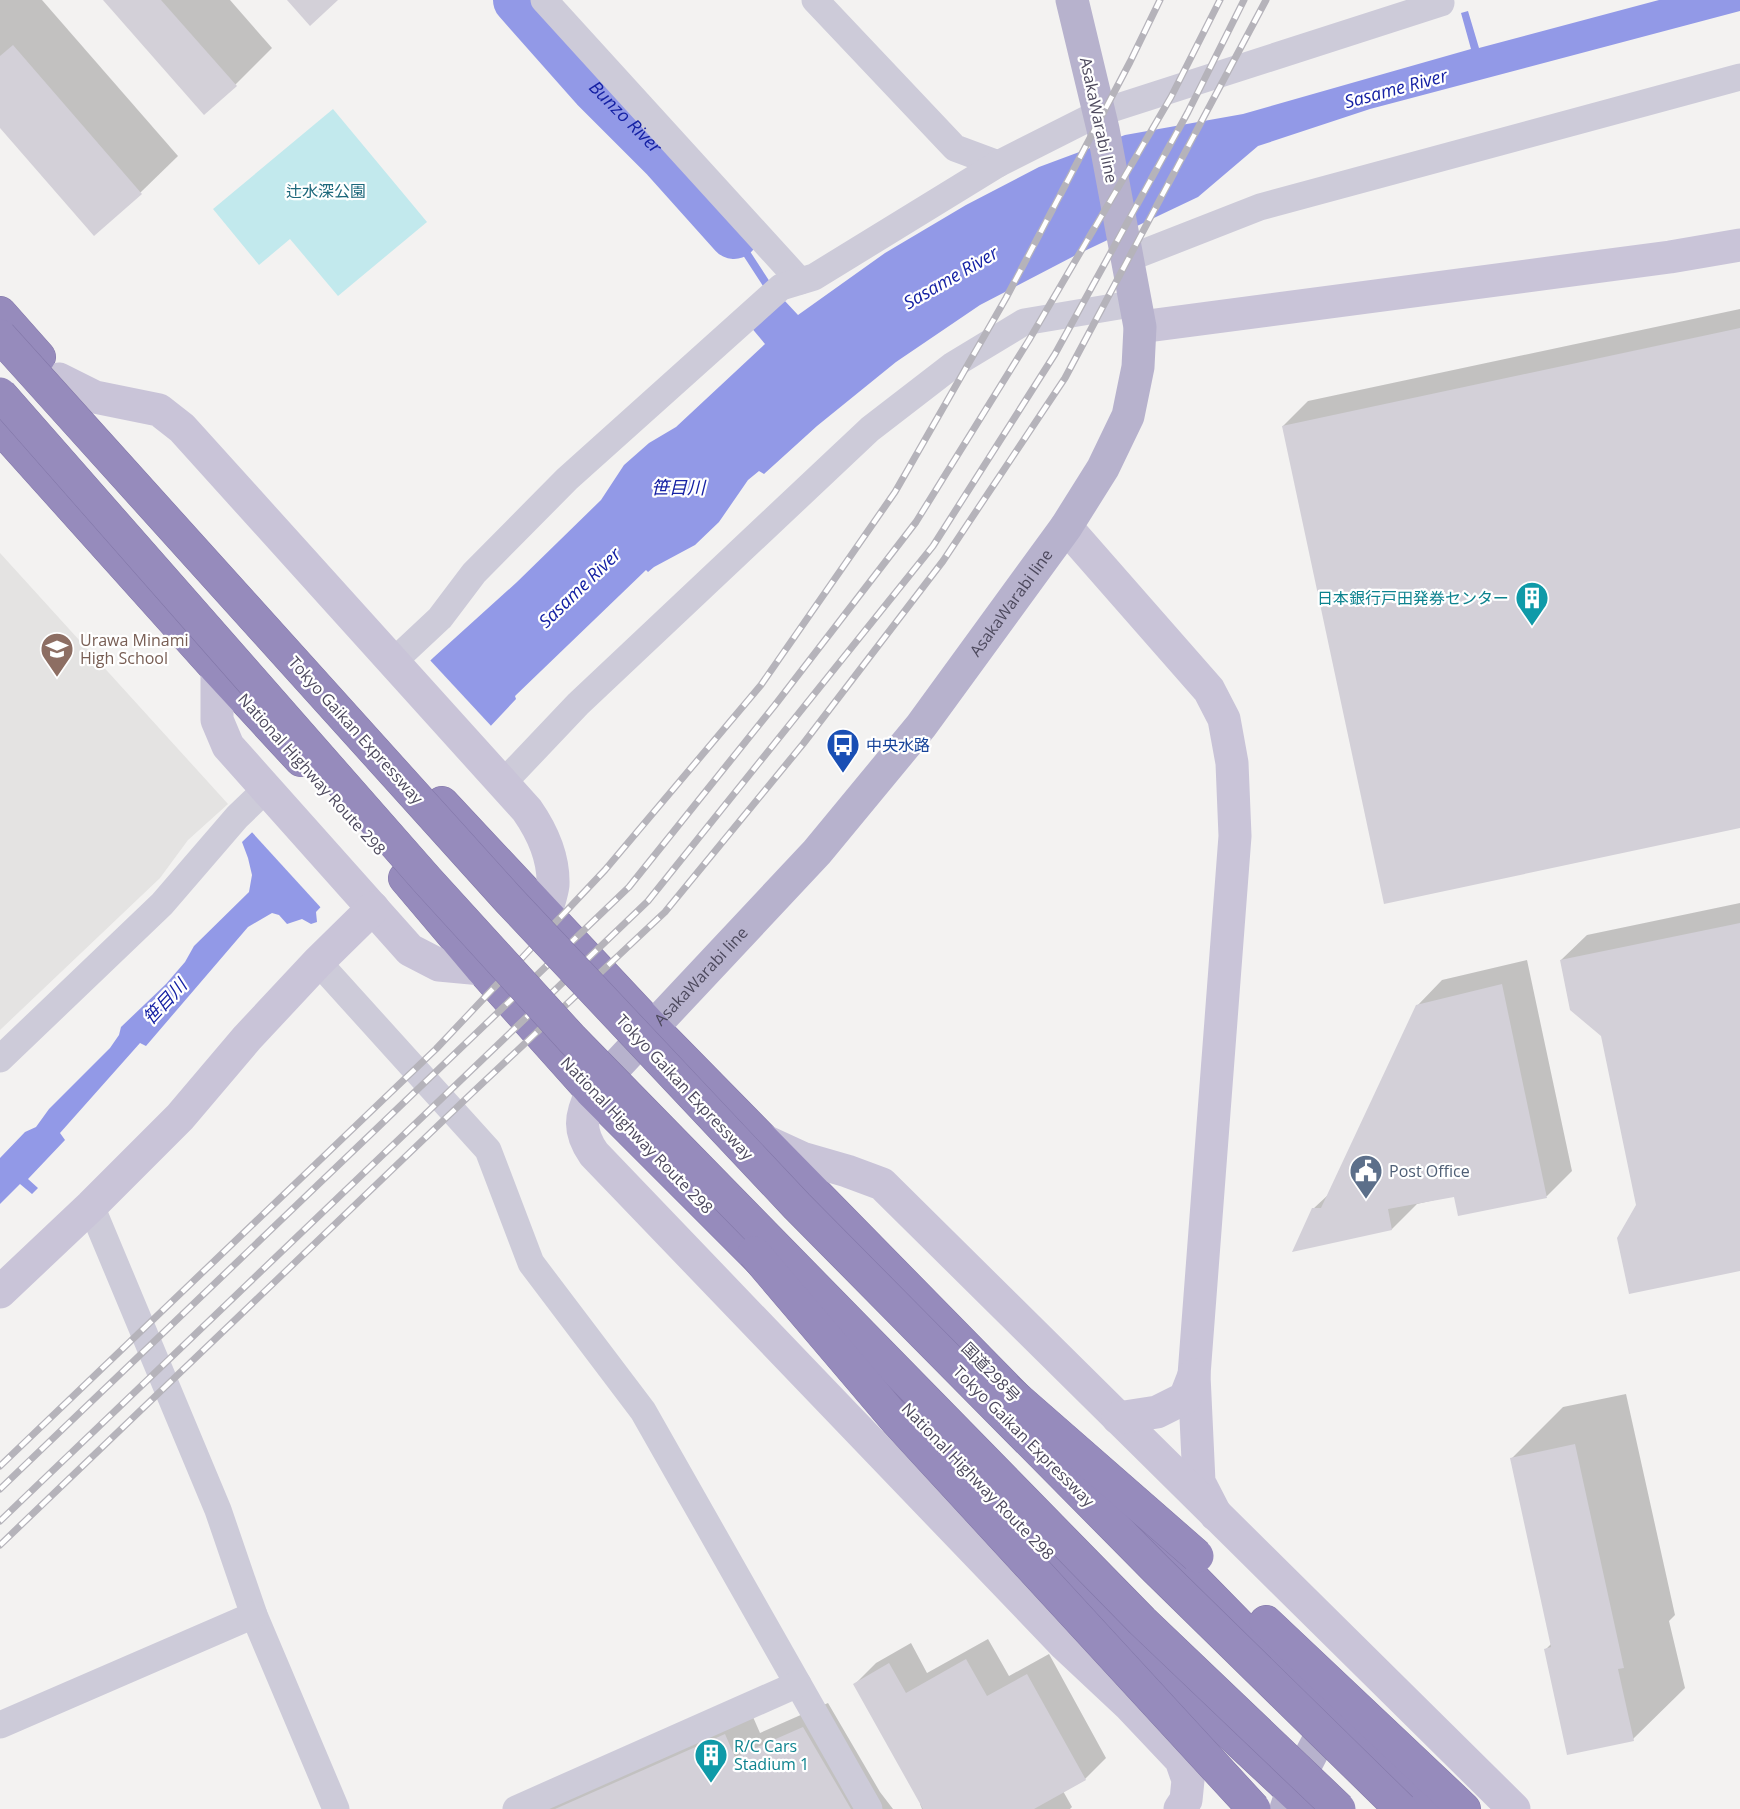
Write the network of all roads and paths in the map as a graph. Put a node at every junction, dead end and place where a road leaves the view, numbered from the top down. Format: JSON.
{"nodes":[{"id":1,"x":544,"y":0,"type":"edge"},
{"id":2,"x":816,"y":0,"type":"edge"},
{"id":3,"x":1072,"y":0,"type":"edge"},
{"id":4,"x":1441,"y":3,"type":"dead end"},
{"id":5,"x":1740,"y":77,"type":"edge"},
{"id":6,"x":1101,"y":121,"type":"junction"},
{"id":7,"x":998,"y":164,"type":"junction"},
{"id":8,"x":1740,"y":245,"type":"edge"},
{"id":9,"x":1125,"y":249,"type":"junction"},
{"id":10,"x":800,"y":281,"type":"junction"},
{"id":11,"x":0,"y":313,"type":"edge"},
{"id":12,"x":1139,"y":315,"type":"junction"},
{"id":13,"x":0,"y":336,"type":"edge"},
{"id":14,"x":59,"y":379,"type":"junction"},
{"id":15,"x":0,"y":394,"type":"edge"},
{"id":16,"x":0,"y":427,"type":"edge"},
{"id":17,"x":1066,"y":527,"type":"junction"},
{"id":18,"x":397,"y":666,"type":"junction"},
{"id":19,"x":217,"y":669,"type":"junction"},
{"id":20,"x":496,"y":775,"type":"junction"},
{"id":21,"x":270,"y":793,"type":"junction"},
{"id":22,"x":365,"y":899,"type":"junction"},
{"id":23,"x":546,"y":913,"type":"junction"},
{"id":24,"x":318,"y":962,"type":"junction"},
{"id":25,"x":482,"y":969,"type":"junction"},
{"id":26,"x":652,"y":1027,"type":"junction"},
{"id":27,"x":572,"y":1039,"type":"junction"},
{"id":28,"x":0,"y":1059,"type":"edge"},
{"id":29,"x":592,"y":1092,"type":"junction"},
{"id":30,"x":763,"y":1140,"type":"junction"},
{"id":31,"x":91,"y":1206,"type":"junction"},
{"id":32,"x":797,"y":1206,"type":"junction"},
{"id":33,"x":0,"y":1292,"type":"edge"},
{"id":34,"x":1194,"y":1375,"type":"junction"},
{"id":35,"x":1118,"y":1418,"type":"junction"},
{"id":36,"x":1216,"y":1515,"type":"junction"},
{"id":37,"x":254,"y":1615,"type":"junction"},
{"id":38,"x":1089,"y":1669,"type":"junction"},
{"id":39,"x":1172,"y":1679,"type":"junction"},
{"id":40,"x":798,"y":1684,"type":"junction"},
{"id":41,"x":1330,"y":1718,"type":"junction"},
{"id":42,"x":0,"y":1725,"type":"edge"},
{"id":43,"x":1296,"y":1803,"type":"edge"},
{"id":44,"x":336,"y":1809,"type":"edge"},
{"id":45,"x":516,"y":1809,"type":"edge"},
{"id":46,"x":869,"y":1809,"type":"edge"},
{"id":47,"x":1180,"y":1809,"type":"edge"},
{"id":48,"x":1254,"y":1809,"type":"edge"},
{"id":49,"x":1339,"y":1809,"type":"edge"},
{"id":50,"x":1401,"y":1809,"type":"edge"},
{"id":51,"x":1427,"y":1809,"type":"edge"},
{"id":52,"x":1464,"y":1809,"type":"edge"},
{"id":53,"x":1514,"y":1809,"type":"edge"}],
"edges":[{"from":1,"to":10,"type":"street"},
{"from":2,"to":7,"type":"street"},
{"from":3,"to":6,"type":"main road","name":"AsakaWarabi line"},
{"from":4,"to":6,"type":"street"},
{"from":5,"to":9,"type":"street"},
{"from":6,"to":7,"type":"street"},
{"from":6,"to":9,"type":"main road","name":"AsakaWarabi line"},
{"from":7,"to":10,"type":"street"},
{"from":8,"to":12,"type":"street"},
{"from":9,"to":12,"type":"main road","name":"AsakaWarabi line"},
{"from":10,"to":18,"type":"street"},
{"from":11,"to":14,"type":"highway"},
{"from":12,"to":17,"type":"main road","name":"AsakaWarabi line"},
{"from":12,"to":20,"type":"street"},
{"from":13,"to":32,"type":"highway","name":"Tokyo Gaikan Expressway","bridge":true},
{"from":14,"to":18,"type":"street"},
{"from":14,"to":23,"type":"highway"},
{"from":15,"to":27,"type":"highway","bridge":true},
{"from":16,"to":19,"type":"highway","name":"National Highway Route 298"},
{"from":17,"to":26,"type":"main road","name":"AsakaWarabi line"},
{"from":17,"to":34,"type":"street"},
{"from":18,"to":20,"type":"street"},
{"from":19,"to":21,"type":"street"},
{"from":19,"to":25,"type":"highway","name":"National Highway Route 298"},
{"from":20,"to":23,"type":"street"},
{"from":21,"to":22,"type":"street"},
{"from":21,"to":28,"type":"street"},
{"from":22,"to":24,"type":"street"},
{"from":22,"to":25,"type":"street"},
{"from":23,"to":26,"type":"highway"},
{"from":24,"to":31,"type":"street"},
{"from":24,"to":40,"type":"street"},
{"from":25,"to":29,"type":"highway","name":"National Highway Route 298"},
{"from":26,"to":29,"type":"main road","name":"AsakaWarabi line"},
{"from":26,"to":30,"type":"highway","name":"国道298号"},
{"from":27,"to":48,"type":"highway","bridge":true},
{"from":27,"to":49,"type":"highway","bridge":true},
{"from":29,"to":38,"type":"street"},
{"from":29,"to":39,"type":"highway","name":"National Highway Route 298"},
{"from":30,"to":35,"type":"street"},
{"from":30,"to":41,"type":"highway","name":"国道298号"},
{"from":31,"to":33,"type":"street"},
{"from":31,"to":37,"type":"street"},
{"from":32,"to":50,"type":"highway","name":"Tokyo Gaikan Expressway","bridge":true},
{"from":32,"to":52,"type":"highway","bridge":true},
{"from":34,"to":35,"type":"street"},
{"from":34,"to":36,"type":"street"},
{"from":35,"to":36,"type":"street"},
{"from":36,"to":53,"type":"street"},
{"from":37,"to":42,"type":"street"},
{"from":37,"to":44,"type":"street"},
{"from":38,"to":39,"type":"street"},
{"from":38,"to":47,"type":"street"},
{"from":39,"to":43,"type":"highway","name":"National Highway Route 298"},
{"from":40,"to":45,"type":"street"},
{"from":40,"to":46,"type":"street"},
{"from":41,"to":43,"type":"main road"},
{"from":41,"to":51,"type":"highway"}]}
